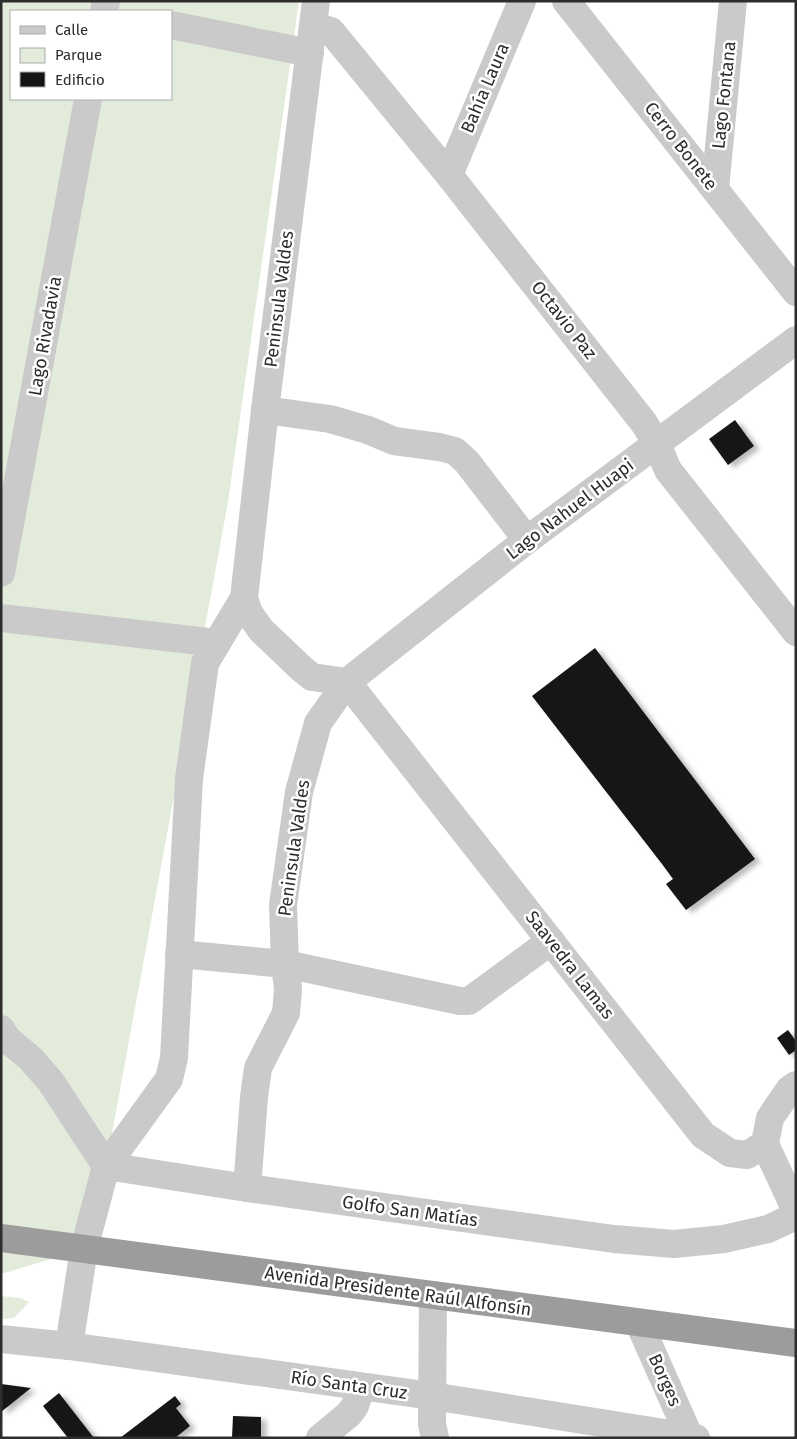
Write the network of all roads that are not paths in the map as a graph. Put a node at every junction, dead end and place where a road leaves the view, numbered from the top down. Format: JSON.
{"nodes":[{"id":1,"x":522,"y":1,"type":"edge"},
{"id":2,"x":566,"y":1,"type":"edge"},
{"id":3,"x":734,"y":1,"type":"edge"},
{"id":4,"x":315,"y":14,"type":"edge"},
{"id":5,"x":172,"y":25,"type":"edge"},
{"id":6,"x":310,"y":53,"type":"junction"},
{"id":7,"x":88,"y":100,"type":"edge"},
{"id":8,"x":449,"y":175,"type":"junction"},
{"id":9,"x":715,"y":189,"type":"junction"},
{"id":10,"x":796,"y":292,"type":"edge"},
{"id":11,"x":796,"y":340,"type":"edge"},
{"id":12,"x":265,"y":410,"type":"junction"},
{"id":13,"x":657,"y":444,"type":"junction"},
{"id":14,"x":527,"y":540,"type":"junction"},
{"id":15,"x":1,"y":573,"type":"edge"},
{"id":16,"x":244,"y":598,"type":"junction"},
{"id":17,"x":1,"y":618,"type":"edge"},
{"id":18,"x":796,"y":632,"type":"edge"},
{"id":19,"x":218,"y":643,"type":"junction"},
{"id":20,"x":346,"y":682,"type":"junction"},
{"id":21,"x":551,"y":941,"type":"junction"},
{"id":22,"x":179,"y":954,"type":"junction"},
{"id":23,"x":285,"y":964,"type":"junction"},
{"id":24,"x":1,"y":1029,"type":"edge"},
{"id":25,"x":796,"y":1085,"type":"edge"},
{"id":26,"x":765,"y":1144,"type":"junction"},
{"id":27,"x":106,"y":1166,"type":"junction"},
{"id":28,"x":247,"y":1188,"type":"junction"},
{"id":29,"x":796,"y":1211,"type":"edge"},
{"id":30,"x":796,"y":1216,"type":"edge"},
{"id":31,"x":1,"y":1238,"type":"edge"},
{"id":32,"x":84,"y":1249,"type":"junction"},
{"id":33,"x":433,"y":1295,"type":"junction"},
{"id":34,"x":639,"y":1323,"type":"junction"},
{"id":35,"x":1,"y":1339,"type":"edge"},
{"id":36,"x":796,"y":1343,"type":"edge"},
{"id":37,"x":69,"y":1346,"type":"junction"},
{"id":38,"x":361,"y":1387,"type":"junction"},
{"id":39,"x":432,"y":1396,"type":"junction"},
{"id":40,"x":690,"y":1437,"type":"edge"},
{"id":41,"x":320,"y":1438,"type":"edge"},
{"id":42,"x":435,"y":1438,"type":"edge"},
{"id":43,"x":696,"y":1438,"type":"edge"}],
"edges":[{"from":1,"to":8,"type":"street","name":"Bahía Laura"},
{"from":2,"to":9,"type":"street","name":"Cerro Bonete"},
{"from":3,"to":9,"type":"street","name":"Lago Fontana"},
{"from":4,"to":6,"type":"street","name":"Peninsula Valdes"},
{"from":4,"to":8,"type":"street","name":"Octavio Paz"},
{"from":5,"to":6,"type":"street"},
{"from":6,"to":12,"type":"street","name":"Peninsula Valdes"},
{"from":7,"to":15,"type":"street","name":"Lago Rivadavia"},
{"from":8,"to":13,"type":"street","name":"Octavio Paz"},
{"from":9,"to":10,"type":"street","name":"Cerro Bonete"},
{"from":11,"to":13,"type":"street","name":"Lago Nahuel Huapi"},
{"from":12,"to":14,"type":"street"},
{"from":12,"to":16,"type":"street","name":"Peninsula Valdes"},
{"from":13,"to":14,"type":"street","name":"Lago Nahuel Huapi"},
{"from":13,"to":18,"type":"street","name":"Octavio Paz"},
{"from":14,"to":20,"type":"street","name":"Lago Nahuel Huapi"},
{"from":16,"to":19,"type":"street","name":"Peninsula Valdes"},
{"from":16,"to":20,"type":"street"},
{"from":17,"to":19,"type":"street"},
{"from":19,"to":22,"type":"street","name":"Peninsula Valdes"},
{"from":20,"to":21,"type":"street","name":"Saavedra Lamas"},
{"from":20,"to":23,"type":"street","name":"Peninsula Valdes"},
{"from":21,"to":23,"type":"street"},
{"from":21,"to":26,"type":"street","name":"Saavedra Lamas"},
{"from":22,"to":23,"type":"street"},
{"from":22,"to":27,"type":"street","name":"Peninsula Valdes"},
{"from":23,"to":28,"type":"street","name":"Peninsula Valdes"},
{"from":24,"to":27,"type":"street"},
{"from":25,"to":26,"type":"street"},
{"from":26,"to":29,"type":"street"},
{"from":27,"to":28,"type":"street","name":"Golfo San Matías"},
{"from":27,"to":32,"type":"street"},
{"from":28,"to":30,"type":"street","name":"Golfo San Matías"},
{"from":31,"to":32,"type":"highway","name":"Avenida Presidente Raúl Alfonsín"},
{"from":32,"to":33,"type":"highway","name":"Avenida Presidente Raúl Alfonsín"},
{"from":32,"to":37,"type":"street"},
{"from":33,"to":34,"type":"highway","name":"Avenida Presidente Raúl Alfonsín"},
{"from":33,"to":39,"type":"street"},
{"from":34,"to":36,"type":"highway","name":"Avenida Presidente Raúl Alfonsín"},
{"from":34,"to":40,"type":"street","name":"Borges"},
{"from":35,"to":37,"type":"street","name":"Río Santa Cruz"},
{"from":37,"to":38,"type":"street","name":"Río Santa Cruz"},
{"from":38,"to":39,"type":"street","name":"Río Santa Cruz"},
{"from":38,"to":41,"type":"street"},
{"from":39,"to":40,"type":"street","name":"Río Santa Cruz"},
{"from":39,"to":42,"type":"street"},
{"from":40,"to":43,"type":"street","name":"Río Santa Cruz"}]}
